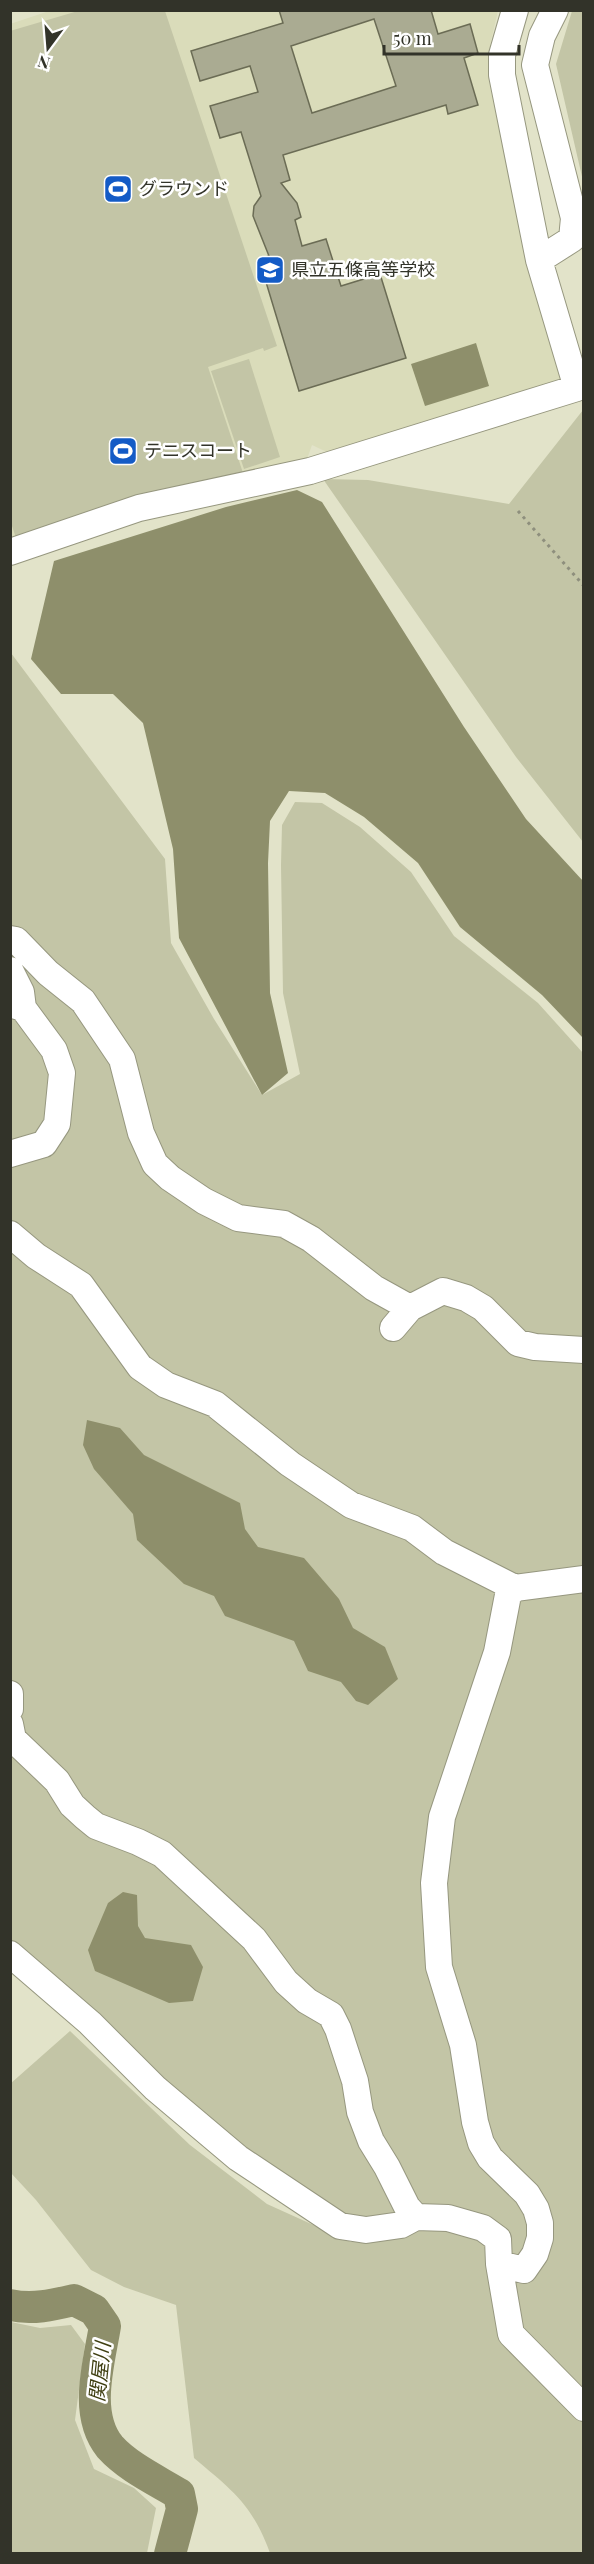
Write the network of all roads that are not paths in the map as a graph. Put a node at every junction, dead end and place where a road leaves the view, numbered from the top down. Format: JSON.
{"nodes":[{"id":1,"x":515,"y":10,"type":"edge"},
{"id":2,"x":555,"y":10,"type":"edge"},
{"id":3,"x":538,"y":260,"type":"junction"},
{"id":4,"x":10,"y":552,"type":"edge"},
{"id":5,"x":10,"y":939,"type":"edge"},
{"id":6,"x":10,"y":970,"type":"edge"},
{"id":7,"x":17,"y":1006,"type":"edge"},
{"id":8,"x":10,"y":1154,"type":"edge"},
{"id":9,"x":10,"y":1234,"type":"edge"},
{"id":10,"x":410,"y":1308,"type":"junction"},
{"id":11,"x":393,"y":1328,"type":"dead end"},
{"id":12,"x":584,"y":1350,"type":"edge"},
{"id":13,"x":584,"y":1578,"type":"edge"},
{"id":14,"x":515,"y":1588,"type":"junction"},
{"id":15,"x":10,"y":1694,"type":"edge"},
{"id":16,"x":10,"y":1709,"type":"edge"},
{"id":17,"x":10,"y":1724,"type":"edge"},
{"id":18,"x":10,"y":1954,"type":"edge"},
{"id":19,"x":416,"y":2217,"type":"junction"},
{"id":20,"x":499,"y":2264,"type":"junction"},
{"id":21,"x":584,"y":2408,"type":"edge"}],
"edges":[{"from":1,"to":3,"type":"street"},
{"from":2,"to":3,"type":"street"},
{"from":3,"to":4,"type":"street"},
{"from":5,"to":10,"type":"street"},
{"from":6,"to":7,"type":"street"},
{"from":7,"to":8,"type":"street"},
{"from":9,"to":14,"type":"street"},
{"from":10,"to":11,"type":"street"},
{"from":10,"to":12,"type":"street"},
{"from":13,"to":14,"type":"street"},
{"from":14,"to":20,"type":"street"},
{"from":15,"to":16,"type":"street"},
{"from":17,"to":19,"type":"street"},
{"from":18,"to":19,"type":"street"},
{"from":19,"to":20,"type":"street"},
{"from":20,"to":21,"type":"street"}]}
